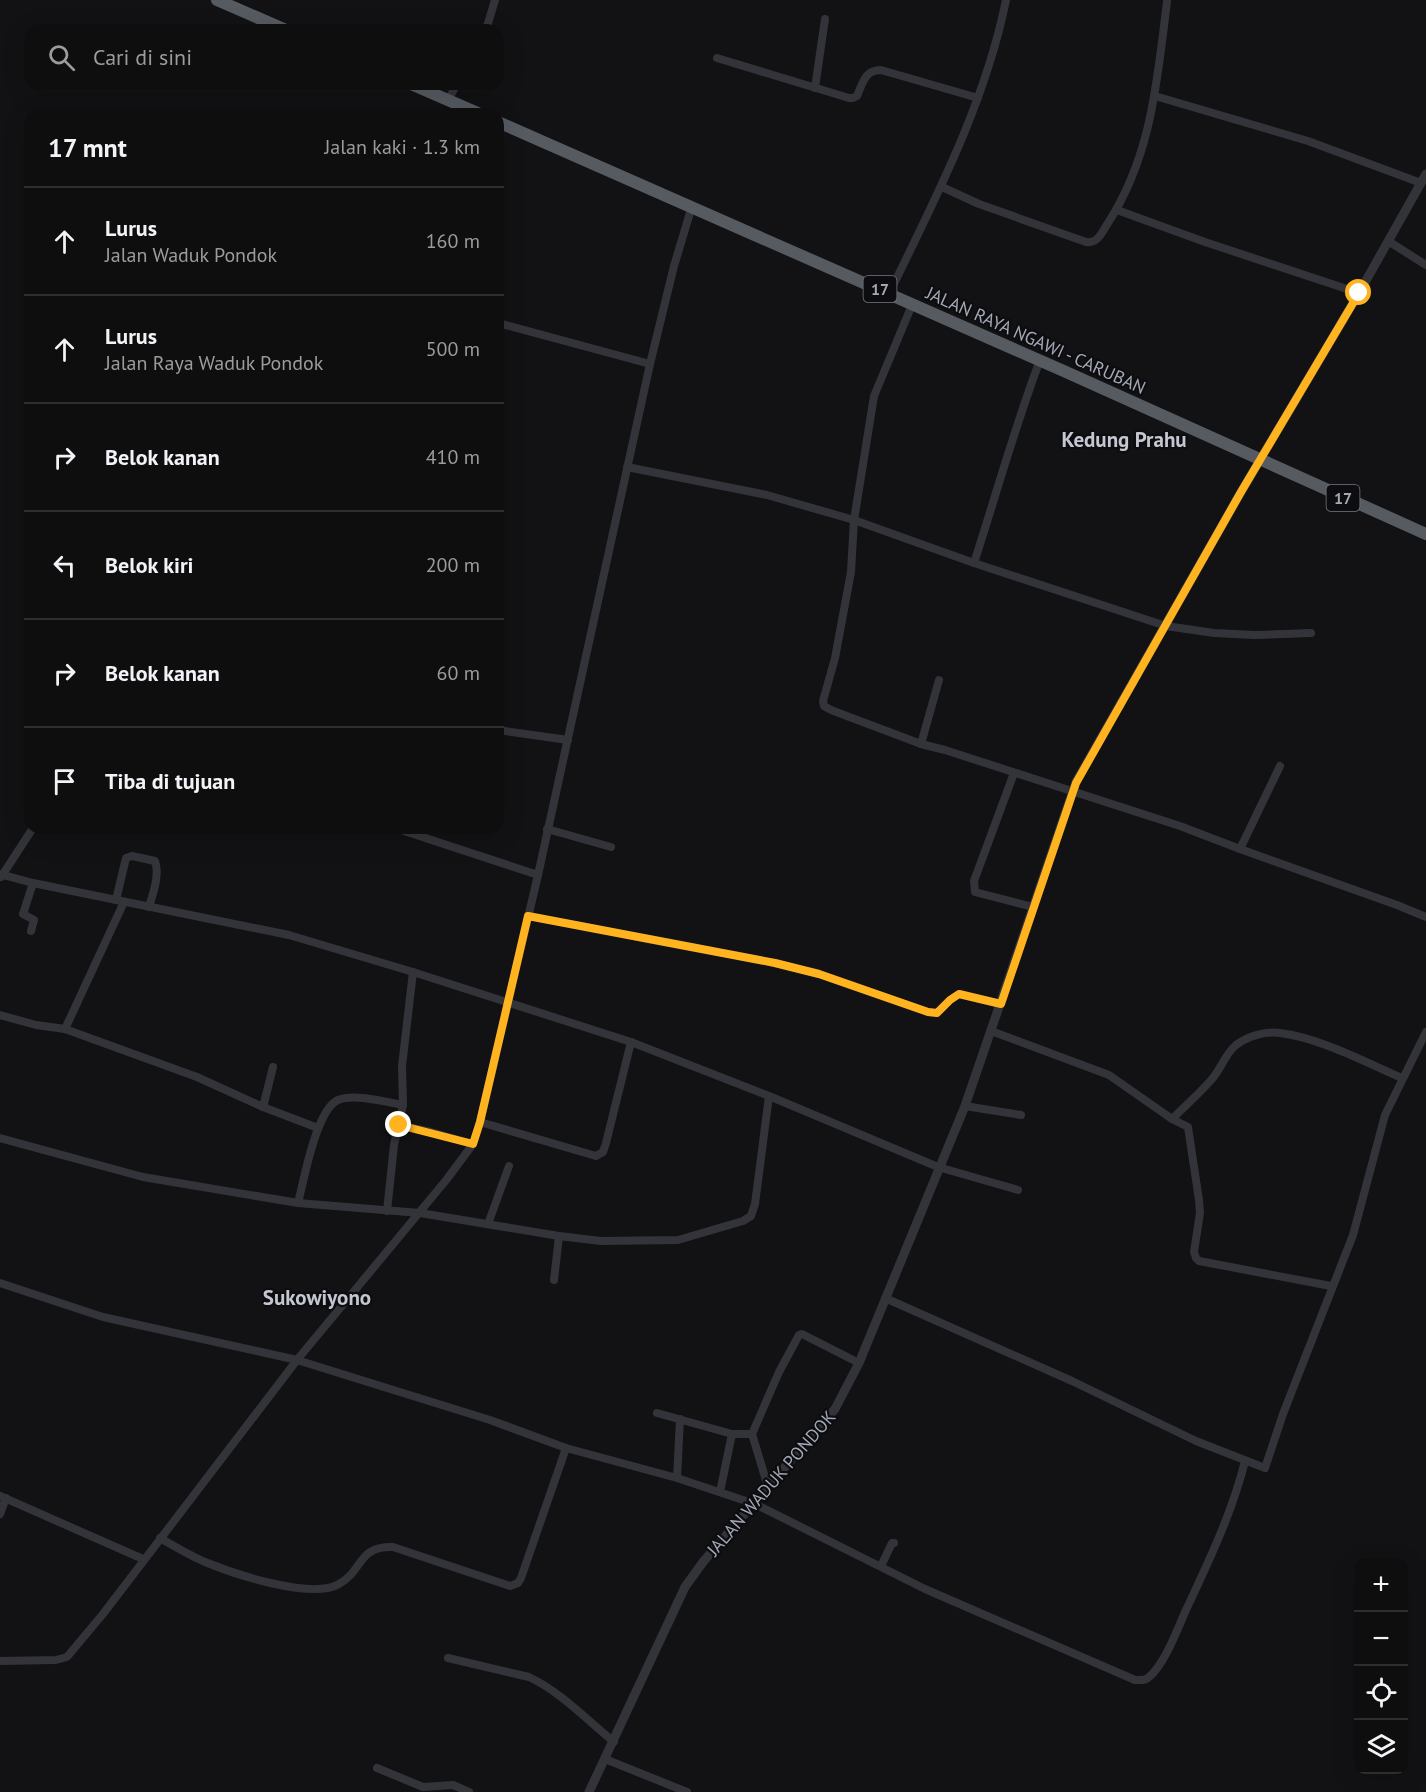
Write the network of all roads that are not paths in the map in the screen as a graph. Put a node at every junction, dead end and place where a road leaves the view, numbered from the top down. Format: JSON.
{"nodes":[{"id":1,"x":217,"y":0,"type":"edge"},
{"id":2,"x":495,"y":0,"type":"edge"},
{"id":3,"x":1006,"y":0,"type":"edge"},
{"id":4,"x":1167,"y":2,"type":"dead end"},
{"id":5,"x":825,"y":19,"type":"dead end"},
{"id":6,"x":272,"y":24,"type":"edge"},
{"id":7,"x":488,"y":24,"type":"edge"},
{"id":8,"x":717,"y":58,"type":"dead end"},
{"id":9,"x":815,"y":88,"type":"junction"},
{"id":10,"x":423,"y":90,"type":"edge"},
{"id":11,"x":1155,"y":96,"type":"junction"},
{"id":12,"x":978,"y":98,"type":"junction"},
{"id":13,"x":448,"y":103,"type":"edge"},
{"id":14,"x":463,"y":108,"type":"edge"},
{"id":15,"x":504,"y":125,"type":"edge"},
{"id":16,"x":1426,"y":174,"type":"edge"},
{"id":17,"x":1421,"y":183,"type":"junction"},
{"id":18,"x":942,"y":187,"type":"junction"},
{"id":19,"x":692,"y":206,"type":"junction"},
{"id":20,"x":1117,"y":210,"type":"junction"},
{"id":21,"x":1388,"y":241,"type":"junction"},
{"id":22,"x":1426,"y":265,"type":"edge"},
{"id":23,"x":1359,"y":293,"type":"junction"},
{"id":24,"x":890,"y":294,"type":"junction"},
{"id":25,"x":912,"y":304,"type":"junction"},
{"id":26,"x":504,"y":325,"type":"edge"},
{"id":27,"x":1040,"y":360,"type":"junction"},
{"id":28,"x":650,"y":364,"type":"junction"},
{"id":29,"x":1261,"y":459,"type":"junction"},
{"id":30,"x":627,"y":467,"type":"junction"},
{"id":31,"x":854,"y":520,"type":"junction"},
{"id":32,"x":1426,"y":534,"type":"edge"},
{"id":33,"x":974,"y":563,"type":"junction"},
{"id":34,"x":1166,"y":626,"type":"junction"},
{"id":35,"x":1311,"y":633,"type":"dead end"},
{"id":36,"x":939,"y":680,"type":"dead end"},
{"id":37,"x":504,"y":731,"type":"edge"},
{"id":38,"x":568,"y":740,"type":"junction"},
{"id":39,"x":921,"y":744,"type":"junction"},
{"id":40,"x":1280,"y":766,"type":"dead end"},
{"id":41,"x":1014,"y":773,"type":"junction"},
{"id":42,"x":1072,"y":792,"type":"junction"},
{"id":43,"x":547,"y":829,"type":"junction"},
{"id":44,"x":29,"y":834,"type":"edge"},
{"id":45,"x":413,"y":834,"type":"edge"},
{"id":46,"x":611,"y":847,"type":"dead end"},
{"id":47,"x":1239,"y":849,"type":"junction"},
{"id":48,"x":538,"y":875,"type":"junction"},
{"id":49,"x":1,"y":876,"type":"edge"},
{"id":50,"x":33,"y":883,"type":"junction"},
{"id":51,"x":120,"y":901,"type":"junction"},
{"id":52,"x":149,"y":907,"type":"junction"},
{"id":53,"x":1033,"y":907,"type":"junction"},
{"id":54,"x":528,"y":916,"type":"junction"},
{"id":55,"x":1426,"y":917,"type":"edge"},
{"id":56,"x":31,"y":931,"type":"dead end"},
{"id":57,"x":413,"y":972,"type":"junction"},
{"id":58,"x":508,"y":1002,"type":"junction"},
{"id":59,"x":1001,"y":1004,"type":"junction"},
{"id":60,"x":0,"y":1015,"type":"edge"},
{"id":61,"x":65,"y":1029,"type":"junction"},
{"id":62,"x":992,"y":1032,"type":"junction"},
{"id":63,"x":1426,"y":1032,"type":"edge"},
{"id":64,"x":632,"y":1042,"type":"junction"},
{"id":65,"x":1423,"y":1044,"type":"edge"},
{"id":66,"x":273,"y":1067,"type":"dead end"},
{"id":67,"x":1402,"y":1078,"type":"junction"},
{"id":68,"x":769,"y":1096,"type":"junction"},
{"id":69,"x":403,"y":1105,"type":"junction"},
{"id":70,"x":964,"y":1106,"type":"junction"},
{"id":71,"x":263,"y":1107,"type":"junction"},
{"id":72,"x":1021,"y":1115,"type":"dead end"},
{"id":73,"x":1172,"y":1119,"type":"junction"},
{"id":74,"x":480,"y":1122,"type":"junction"},
{"id":75,"x":399,"y":1125,"type":"junction"},
{"id":76,"x":318,"y":1128,"type":"junction"},
{"id":77,"x":0,"y":1138,"type":"edge"},
{"id":78,"x":473,"y":1144,"type":"junction"},
{"id":79,"x":509,"y":1166,"type":"dead end"},
{"id":80,"x":938,"y":1167,"type":"junction"},
{"id":81,"x":1018,"y":1190,"type":"dead end"},
{"id":82,"x":298,"y":1203,"type":"junction"},
{"id":83,"x":387,"y":1210,"type":"junction"},
{"id":84,"x":420,"y":1213,"type":"junction"},
{"id":85,"x":488,"y":1224,"type":"junction"},
{"id":86,"x":559,"y":1236,"type":"junction"},
{"id":87,"x":554,"y":1281,"type":"dead end"},
{"id":88,"x":0,"y":1283,"type":"edge"},
{"id":89,"x":1331,"y":1286,"type":"junction"},
{"id":90,"x":885,"y":1298,"type":"junction"},
{"id":91,"x":297,"y":1360,"type":"junction"},
{"id":92,"x":859,"y":1362,"type":"junction"},
{"id":93,"x":657,"y":1413,"type":"dead end"},
{"id":94,"x":680,"y":1419,"type":"junction"},
{"id":95,"x":732,"y":1434,"type":"junction"},
{"id":96,"x":752,"y":1434,"type":"junction"},
{"id":97,"x":566,"y":1448,"type":"junction"},
{"id":98,"x":1245,"y":1461,"type":"junction"},
{"id":99,"x":677,"y":1478,"type":"junction"},
{"id":100,"x":768,"y":1487,"type":"junction"},
{"id":101,"x":720,"y":1492,"type":"junction"},
{"id":102,"x":3,"y":1497,"type":"edge"},
{"id":103,"x":755,"y":1504,"type":"junction"},
{"id":104,"x":0,"y":1514,"type":"edge"},
{"id":105,"x":160,"y":1538,"type":"junction"},
{"id":106,"x":894,"y":1543,"type":"dead end"},
{"id":107,"x":143,"y":1559,"type":"junction"},
{"id":108,"x":880,"y":1566,"type":"junction"},
{"id":109,"x":448,"y":1658,"type":"dead end"},
{"id":110,"x":0,"y":1661,"type":"edge"},
{"id":111,"x":614,"y":1743,"type":"junction"},
{"id":112,"x":605,"y":1759,"type":"junction"},
{"id":113,"x":377,"y":1768,"type":"dead end"},
{"id":114,"x":469,"y":1792,"type":"edge"},
{"id":115,"x":589,"y":1792,"type":"edge"},
{"id":116,"x":687,"y":1792,"type":"edge"}],
"edges":[{"from":1,"to":6,"type":"highway"},
{"from":2,"to":7,"type":"street"},
{"from":3,"to":12,"type":"street"},
{"from":4,"to":11,"type":"street"},
{"from":5,"to":9,"type":"street"},
{"from":8,"to":9,"type":"street"},
{"from":9,"to":12,"type":"street"},
{"from":10,"to":13,"type":"highway"},
{"from":11,"to":17,"type":"street"},
{"from":11,"to":20,"type":"street"},
{"from":12,"to":18,"type":"street"},
{"from":13,"to":14,"type":"highway"},
{"from":15,"to":19,"type":"highway","name":"JALAN RAYA NGAWI - CARUBAN","number":"17"},
{"from":16,"to":17,"type":"street"},
{"from":17,"to":21,"type":"street"},
{"from":18,"to":20,"type":"street"},
{"from":18,"to":24,"type":"street"},
{"from":19,"to":24,"type":"highway","name":"JALAN RAYA NGAWI - CARUBAN","number":"17"},
{"from":19,"to":28,"type":"street"},
{"from":20,"to":23,"type":"street"},
{"from":21,"to":22,"type":"street"},
{"from":21,"to":23,"type":"street"},
{"from":23,"to":29,"type":"street"},
{"from":24,"to":25,"type":"highway","name":"JALAN RAYA NGAWI - CARUBAN","number":"17"},
{"from":25,"to":27,"type":"highway","name":"JALAN RAYA NGAWI - CARUBAN","number":"17"},
{"from":25,"to":31,"type":"street"},
{"from":26,"to":28,"type":"street"},
{"from":27,"to":29,"type":"highway","name":"JALAN RAYA NGAWI - CARUBAN","number":"17"},
{"from":27,"to":33,"type":"street"},
{"from":28,"to":30,"type":"street"},
{"from":29,"to":32,"type":"highway","name":"JALAN RAYA NGAWI - CARUBAN","number":"17"},
{"from":29,"to":34,"type":"street","name":"JALAN WADUK PONDOK"},
{"from":30,"to":31,"type":"street"},
{"from":30,"to":38,"type":"street"},
{"from":31,"to":33,"type":"street"},
{"from":31,"to":39,"type":"street"},
{"from":33,"to":34,"type":"street"},
{"from":34,"to":35,"type":"street"},
{"from":34,"to":42,"type":"street","name":"JALAN WADUK PONDOK"},
{"from":36,"to":39,"type":"street"},
{"from":37,"to":38,"type":"street"},
{"from":38,"to":43,"type":"street"},
{"from":39,"to":41,"type":"street"},
{"from":40,"to":47,"type":"street"},
{"from":41,"to":42,"type":"street"},
{"from":41,"to":53,"type":"street"},
{"from":42,"to":47,"type":"street"},
{"from":42,"to":53,"type":"street","name":"JALAN WADUK PONDOK"},
{"from":43,"to":46,"type":"street"},
{"from":43,"to":48,"type":"street"},
{"from":44,"to":49,"type":"street"},
{"from":45,"to":48,"type":"street"},
{"from":47,"to":55,"type":"street"},
{"from":48,"to":54,"type":"street"},
{"from":49,"to":50,"type":"street"},
{"from":50,"to":51,"type":"street"},
{"from":50,"to":56,"type":"street"},
{"from":51,"to":52,"type":"street"},
{"from":51,"to":52,"type":"street"},
{"from":51,"to":61,"type":"street"},
{"from":52,"to":57,"type":"street"},
{"from":53,"to":59,"type":"street","name":"JALAN WADUK PONDOK"},
{"from":54,"to":58,"type":"street"},
{"from":54,"to":59,"type":"street"},
{"from":57,"to":58,"type":"street"},
{"from":57,"to":69,"type":"street"},
{"from":58,"to":64,"type":"street"},
{"from":58,"to":74,"type":"street"},
{"from":59,"to":62,"type":"street","name":"JALAN WADUK PONDOK"},
{"from":60,"to":61,"type":"street"},
{"from":61,"to":71,"type":"street"},
{"from":62,"to":70,"type":"street","name":"JALAN WADUK PONDOK"},
{"from":62,"to":73,"type":"street"},
{"from":63,"to":65,"type":"street"},
{"from":64,"to":68,"type":"street"},
{"from":64,"to":74,"type":"street"},
{"from":65,"to":67,"type":"street"},
{"from":66,"to":71,"type":"street"},
{"from":67,"to":73,"type":"street"},
{"from":67,"to":89,"type":"street"},
{"from":68,"to":80,"type":"street"},
{"from":68,"to":86,"type":"street"},
{"from":69,"to":75,"type":"street"},
{"from":69,"to":76,"type":"street"},
{"from":70,"to":72,"type":"street"},
{"from":70,"to":80,"type":"street","name":"JALAN WADUK PONDOK"},
{"from":71,"to":76,"type":"street"},
{"from":73,"to":89,"type":"street"},
{"from":74,"to":78,"type":"street"},
{"from":75,"to":78,"type":"street"},
{"from":75,"to":83,"type":"street"},
{"from":76,"to":82,"type":"street"},
{"from":77,"to":82,"type":"street"},
{"from":78,"to":84,"type":"street"},
{"from":79,"to":85,"type":"street"},
{"from":80,"to":81,"type":"street"},
{"from":80,"to":90,"type":"street","name":"JALAN WADUK PONDOK"},
{"from":82,"to":83,"type":"street"},
{"from":83,"to":84,"type":"street"},
{"from":84,"to":85,"type":"street"},
{"from":84,"to":91,"type":"street"},
{"from":85,"to":86,"type":"street"},
{"from":86,"to":87,"type":"street"},
{"from":88,"to":91,"type":"street"},
{"from":89,"to":98,"type":"street"},
{"from":90,"to":92,"type":"street","name":"JALAN WADUK PONDOK"},
{"from":90,"to":98,"type":"street"},
{"from":91,"to":97,"type":"street"},
{"from":91,"to":105,"type":"street"},
{"from":92,"to":96,"type":"street"},
{"from":92,"to":100,"type":"street","name":"JALAN WADUK PONDOK"},
{"from":93,"to":94,"type":"street"},
{"from":94,"to":95,"type":"street"},
{"from":94,"to":99,"type":"street"},
{"from":95,"to":96,"type":"street"},
{"from":95,"to":101,"type":"street"},
{"from":96,"to":100,"type":"street"},
{"from":97,"to":99,"type":"street"},
{"from":97,"to":105,"type":"street"},
{"from":98,"to":108,"type":"street"},
{"from":99,"to":101,"type":"street"},
{"from":100,"to":103,"type":"street","name":"JALAN WADUK PONDOK"},
{"from":101,"to":103,"type":"street"},
{"from":102,"to":104,"type":"street"},
{"from":102,"to":107,"type":"street"},
{"from":103,"to":108,"type":"street"},
{"from":103,"to":111,"type":"street","name":"JALAN WADUK PONDOK"},
{"from":105,"to":107,"type":"street"},
{"from":106,"to":108,"type":"street"},
{"from":107,"to":110,"type":"street"},
{"from":109,"to":111,"type":"street"},
{"from":111,"to":112,"type":"street","name":"JALAN WADUK PONDOK"},
{"from":112,"to":115,"type":"street","name":"JALAN WADUK PONDOK"},
{"from":112,"to":116,"type":"street"},
{"from":113,"to":114,"type":"street"}]}
